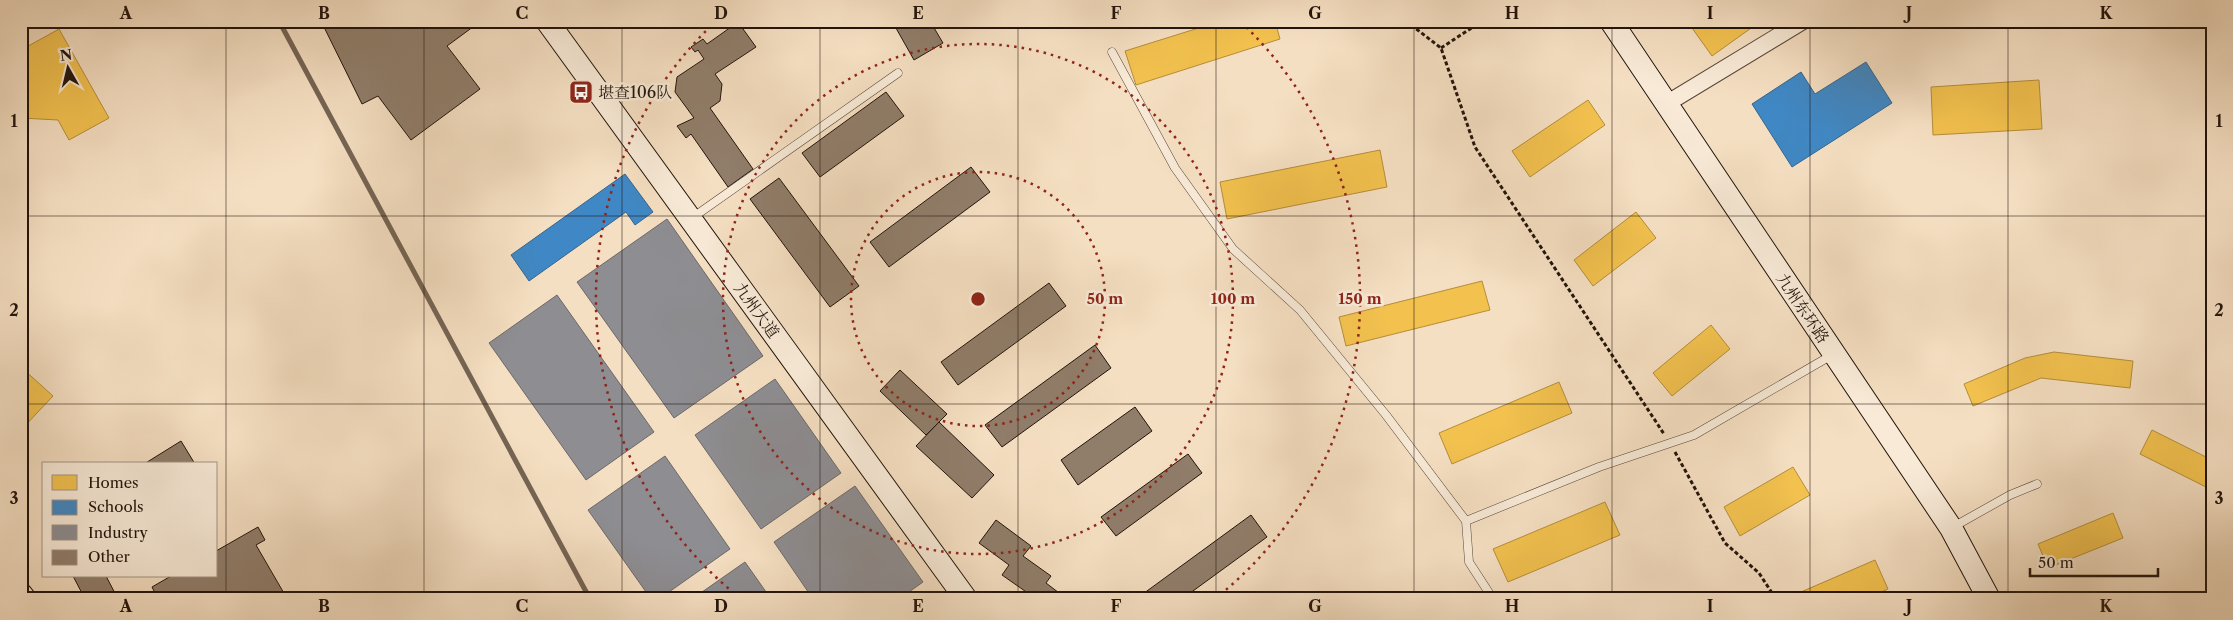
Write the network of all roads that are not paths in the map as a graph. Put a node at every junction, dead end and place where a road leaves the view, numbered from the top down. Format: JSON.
{"nodes":[{"id":1,"x":531,"y":21,"type":"edge"},
{"id":2,"x":547,"y":21,"type":"edge"},
{"id":3,"x":1611,"y":21,"type":"edge"},
{"id":4,"x":1803,"y":21,"type":"edge"},
{"id":5,"x":1112,"y":52,"type":"dead end"},
{"id":6,"x":898,"y":73,"type":"dead end"},
{"id":7,"x":1666,"y":104,"type":"junction"},
{"id":8,"x":691,"y":219,"type":"junction"},
{"id":9,"x":1834,"y":354,"type":"junction"},
{"id":10,"x":2037,"y":484,"type":"dead end"},
{"id":11,"x":1466,"y":521,"type":"junction"},
{"id":12,"x":1951,"y":528,"type":"junction"},
{"id":13,"x":21,"y":594,"type":"edge"},
{"id":14,"x":25,"y":599,"type":"edge"},
{"id":15,"x":950,"y":599,"type":"edge"},
{"id":16,"x":966,"y":599,"type":"edge"},
{"id":17,"x":1493,"y":599,"type":"edge"},
{"id":18,"x":1989,"y":599,"type":"edge"}],
"edges":[{"from":1,"to":15,"type":"main road"},
{"from":2,"to":8,"type":"main road","name":"九州大道"},
{"from":3,"to":7,"type":"main road","name":"九州东环路"},
{"from":4,"to":7,"type":"street"},
{"from":5,"to":11,"type":"lane"},
{"from":6,"to":8,"type":"lane"},
{"from":7,"to":9,"type":"main road","name":"九州东环路"},
{"from":8,"to":16,"type":"main road","name":"九州大道"},
{"from":9,"to":11,"type":"lane"},
{"from":9,"to":12,"type":"main road","name":"九州东环路"},
{"from":10,"to":12,"type":"lane"},
{"from":11,"to":17,"type":"lane"},
{"from":12,"to":18,"type":"main road","name":"九州东环路"},
{"from":13,"to":14,"type":"main road"}]}
